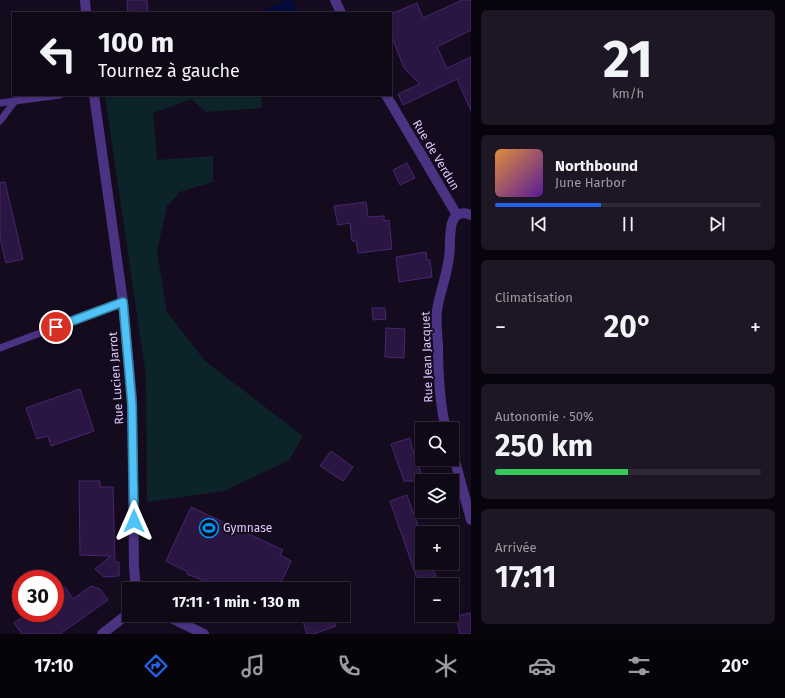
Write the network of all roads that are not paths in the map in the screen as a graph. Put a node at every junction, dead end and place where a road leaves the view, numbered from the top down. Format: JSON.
{"nodes":[{"id":1,"x":85,"y":0,"type":"edge"},
{"id":2,"x":334,"y":0,"type":"edge"},
{"id":3,"x":86,"y":12,"type":"edge"},
{"id":4,"x":340,"y":12,"type":"edge"},
{"id":5,"x":52,"y":96,"type":"edge"},
{"id":6,"x":94,"y":96,"type":"edge"},
{"id":7,"x":387,"y":96,"type":"edge"},
{"id":8,"x":15,"y":101,"type":"junction"},
{"id":9,"x":0,"y":103,"type":"edge"},
{"id":10,"x":0,"y":121,"type":"edge"},
{"id":11,"x":471,"y":215,"type":"edge"},
{"id":12,"x":457,"y":216,"type":"junction"},
{"id":13,"x":123,"y":302,"type":"junction"},
{"id":14,"x":0,"y":348,"type":"edge"},
{"id":15,"x":445,"y":422,"type":"edge"},
{"id":16,"x":456,"y":466,"type":"edge"},
{"id":17,"x":471,"y":520,"type":"edge"},
{"id":18,"x":135,"y":582,"type":"edge"},
{"id":19,"x":122,"y":618,"type":"edge"},
{"id":20,"x":179,"y":622,"type":"edge"},
{"id":21,"x":102,"y":634,"type":"edge"},
{"id":22,"x":204,"y":634,"type":"edge"}],
"edges":[{"from":1,"to":3,"type":"street"},
{"from":2,"to":4,"type":"street"},
{"from":5,"to":8,"type":"lane"},
{"from":6,"to":13,"type":"street","name":"Rue Lucien Jarrot"},
{"from":7,"to":12,"type":"street","name":"Rue de Verdun"},
{"from":8,"to":9,"type":"lane"},
{"from":8,"to":10,"type":"lane"},
{"from":11,"to":12,"type":"street"},
{"from":12,"to":15,"type":"street","name":"Rue Jean Jacquet"},
{"from":13,"to":14,"type":"lane"},
{"from":13,"to":18,"type":"street","name":"Rue Lucien Jarrot"},
{"from":16,"to":17,"type":"street"},
{"from":19,"to":21,"type":"street"},
{"from":20,"to":22,"type":"street"}]}
